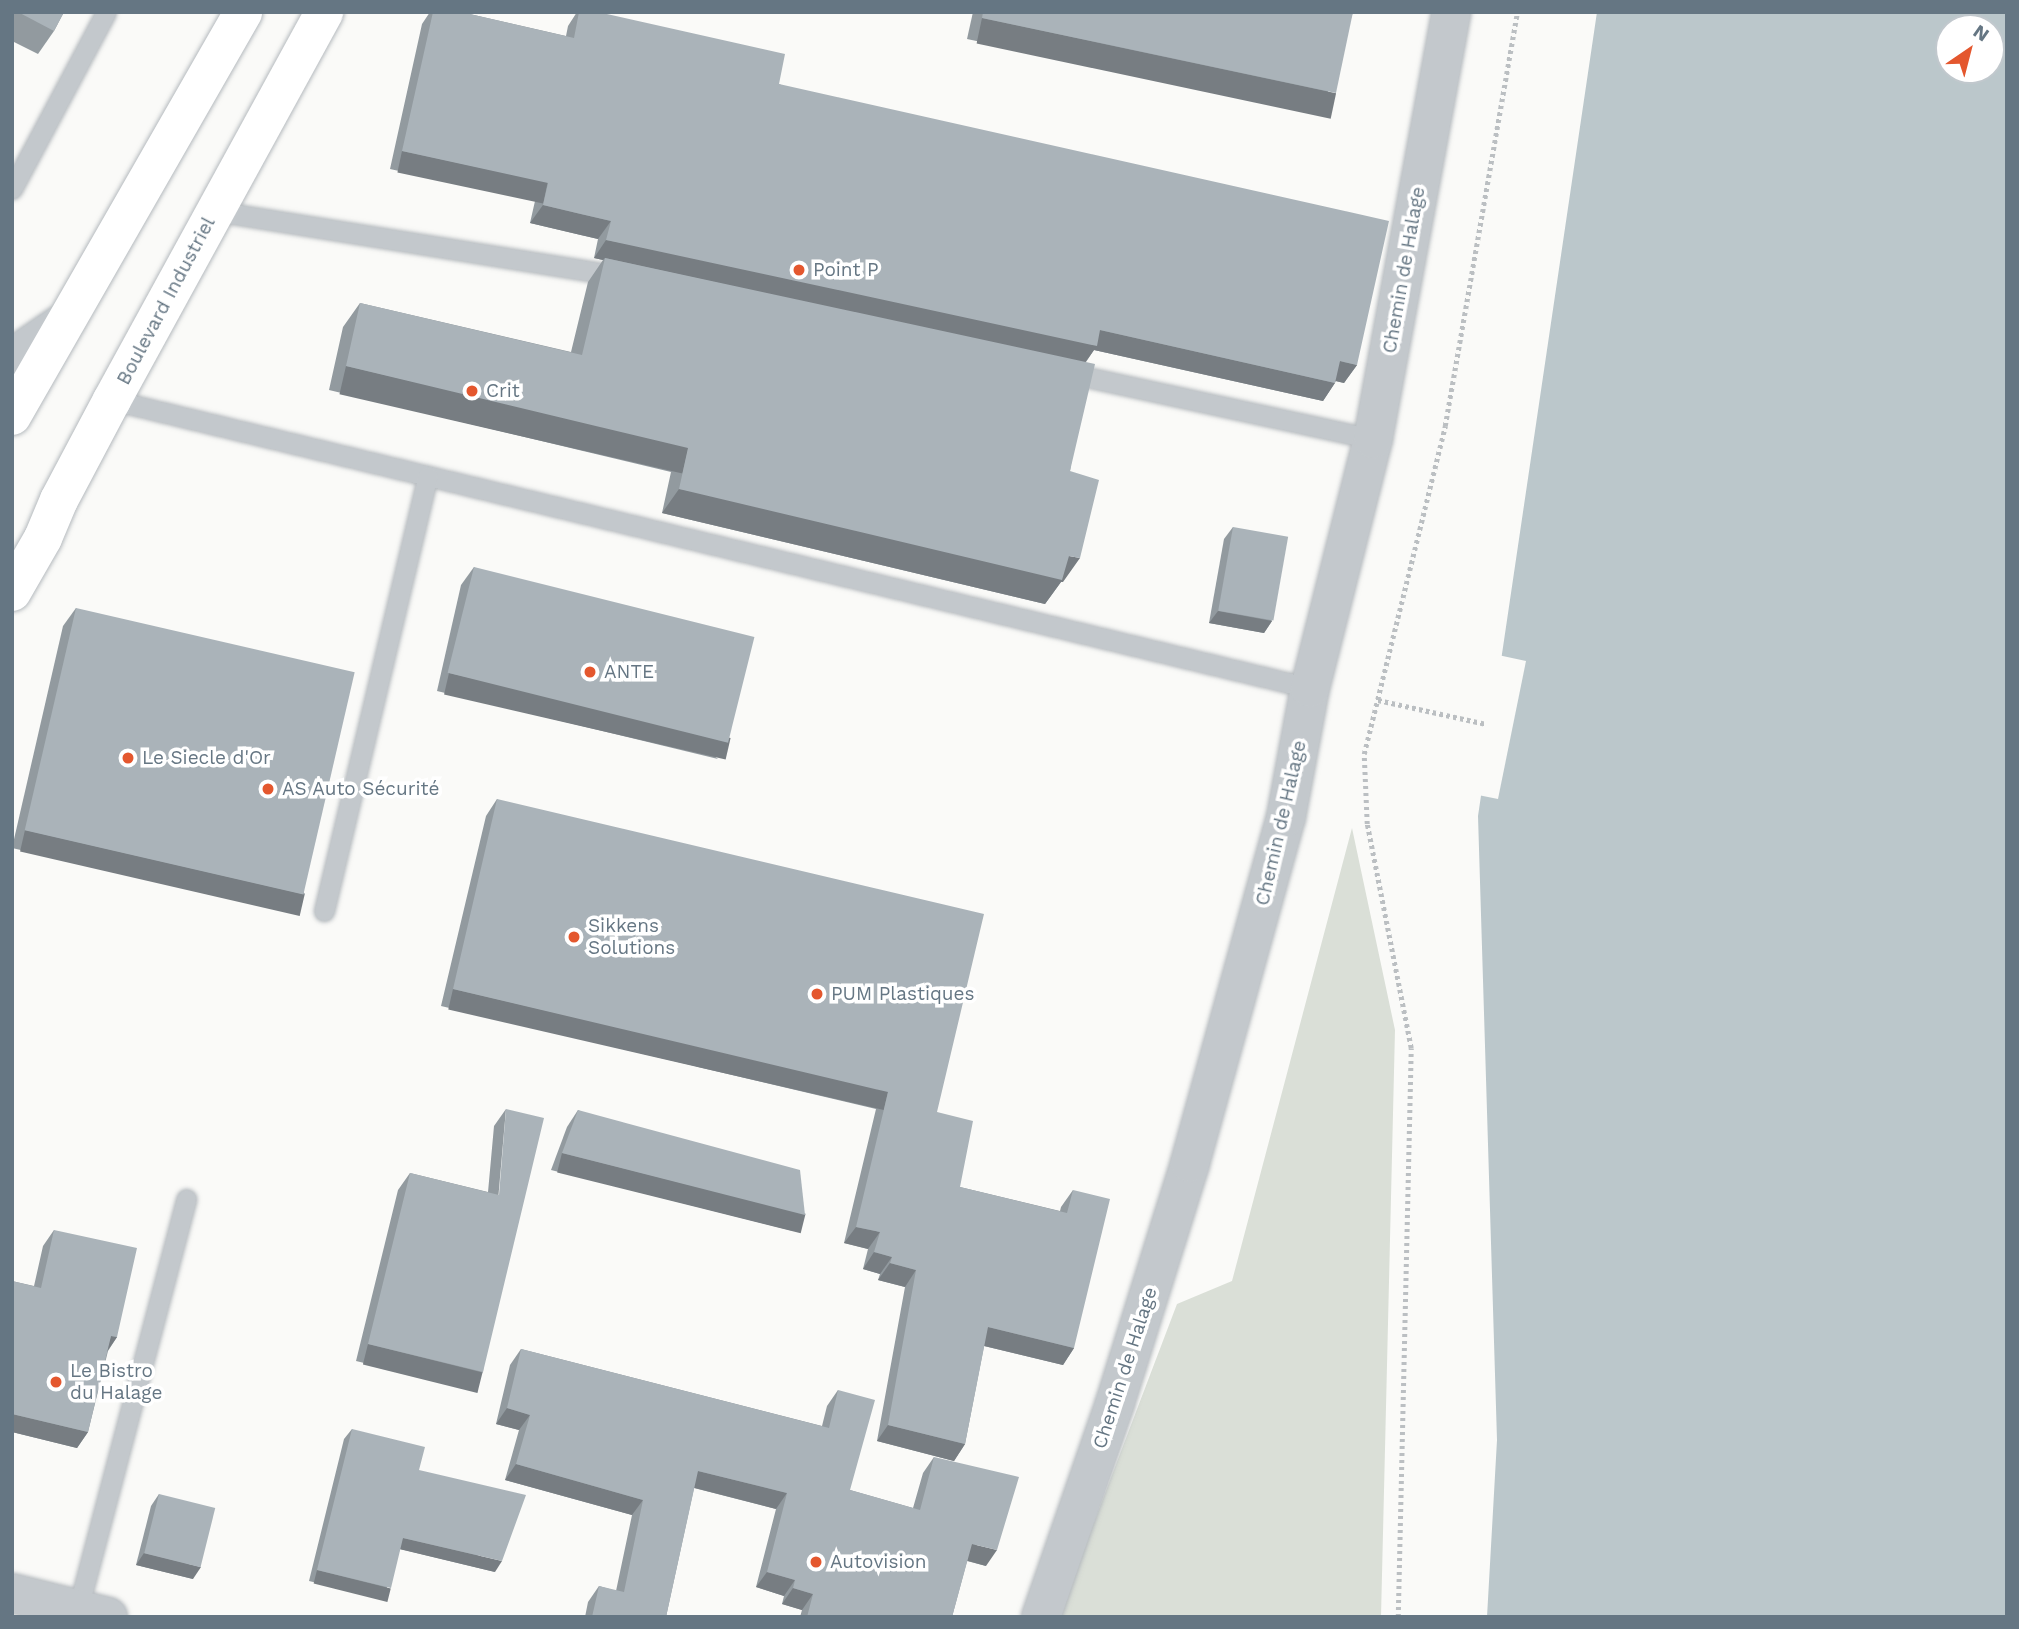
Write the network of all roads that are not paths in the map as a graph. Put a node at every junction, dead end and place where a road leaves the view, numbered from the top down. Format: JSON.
{"nodes":[{"id":1,"x":106,"y":12,"type":"edge"},
{"id":2,"x":243,"y":12,"type":"edge"},
{"id":3,"x":324,"y":12,"type":"edge"},
{"id":4,"x":1451,"y":12,"type":"edge"},
{"id":5,"x":12,"y":189,"type":"edge"},
{"id":6,"x":215,"y":211,"type":"junction"},
{"id":7,"x":639,"y":280,"type":"edge"},
{"id":8,"x":67,"y":320,"type":"junction"},
{"id":9,"x":12,"y":358,"type":"edge"},
{"id":10,"x":1049,"y":369,"type":"edge"},
{"id":11,"x":112,"y":400,"type":"junction"},
{"id":12,"x":12,"y":416,"type":"edge"},
{"id":13,"x":1373,"y":439,"type":"junction"},
{"id":14,"x":428,"y":476,"type":"junction"},
{"id":15,"x":12,"y":592,"type":"edge"},
{"id":16,"x":1310,"y":688,"type":"junction"},
{"id":17,"x":324,"y":911,"type":"dead end"},
{"id":18,"x":186,"y":1199,"type":"dead end"},
{"id":19,"x":12,"y":1593,"type":"edge"},
{"id":20,"x":93,"y":1613,"type":"edge"},
{"id":21,"x":1041,"y":1617,"type":"edge"}],
"edges":[{"from":1,"to":5,"type":"lane"},
{"from":2,"to":8,"type":"main road"},
{"from":3,"to":6,"type":"main road","name":"Boulevard Industriel"},
{"from":4,"to":13,"type":"street","name":"Chemin de Halage"},
{"from":6,"to":7,"type":"lane"},
{"from":6,"to":11,"type":"main road","name":"Boulevard Industriel"},
{"from":8,"to":9,"type":"street"},
{"from":8,"to":12,"type":"main road"},
{"from":10,"to":13,"type":"lane"},
{"from":11,"to":14,"type":"lane"},
{"from":11,"to":15,"type":"main road","name":"Boulevard Industriel"},
{"from":13,"to":16,"type":"street","name":"Chemin de Halage"},
{"from":14,"to":16,"type":"lane"},
{"from":14,"to":17,"type":"lane"},
{"from":16,"to":21,"type":"street","name":"Chemin de Halage"},
{"from":18,"to":20,"type":"lane"},
{"from":19,"to":20,"type":"street"}]}
